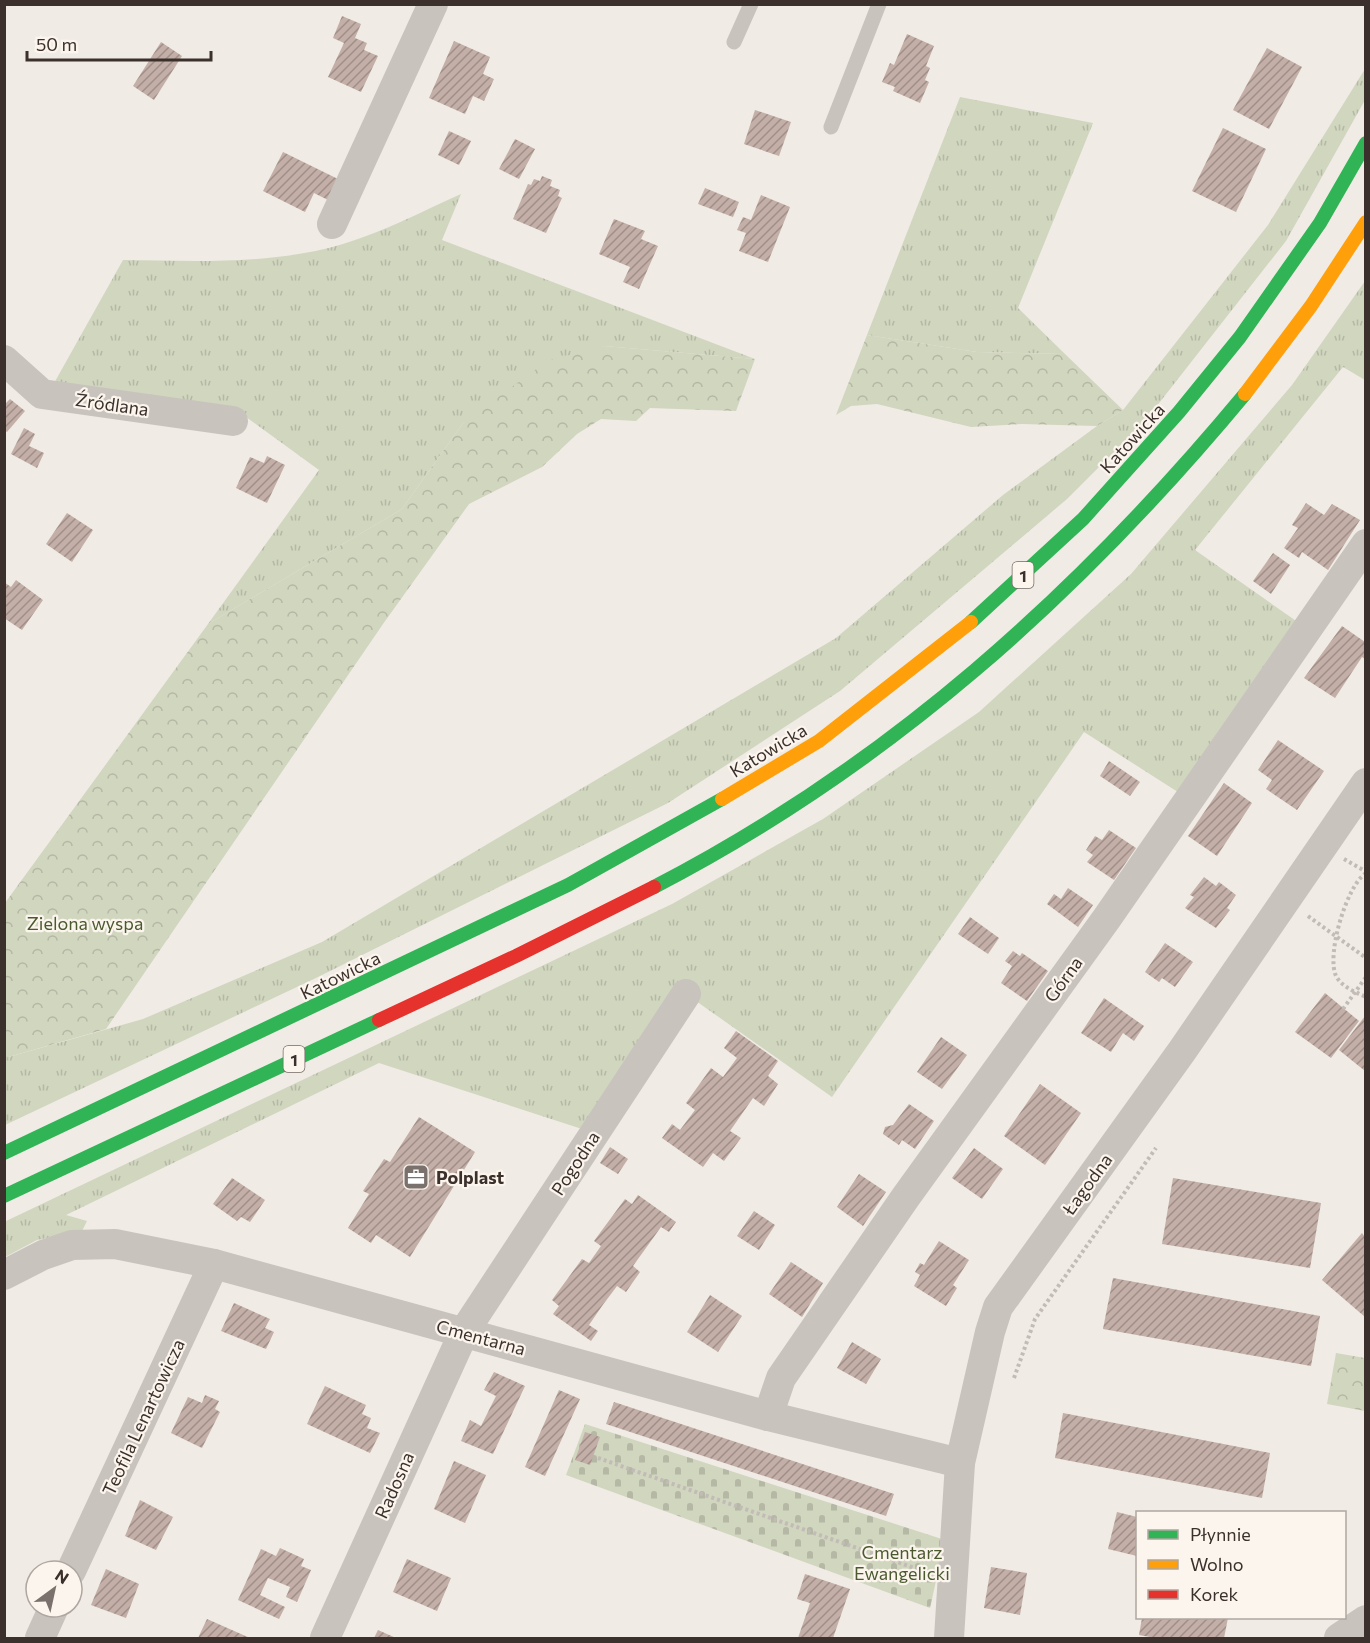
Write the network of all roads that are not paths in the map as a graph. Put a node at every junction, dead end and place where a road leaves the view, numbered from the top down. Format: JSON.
{"nodes":[{"id":1,"x":434,"y":4,"type":"edge"},
{"id":2,"x":751,"y":4,"type":"edge"},
{"id":3,"x":879,"y":4,"type":"edge"},
{"id":4,"x":734,"y":42,"type":"dead end"},
{"id":5,"x":831,"y":128,"type":"dead end"},
{"id":6,"x":1365,"y":143,"type":"edge"},
{"id":7,"x":1365,"y":222,"type":"edge"},
{"id":8,"x":332,"y":224,"type":"dead end"},
{"id":9,"x":4,"y":360,"type":"edge"},
{"id":10,"x":233,"y":421,"type":"dead end"},
{"id":11,"x":1365,"y":544,"type":"edge"},
{"id":12,"x":1365,"y":783,"type":"edge"},
{"id":13,"x":686,"y":994,"type":"dead end"},
{"id":14,"x":4,"y":1153,"type":"edge"},
{"id":15,"x":4,"y":1196,"type":"edge"},
{"id":16,"x":214,"y":1264,"type":"junction"},
{"id":17,"x":4,"y":1275,"type":"edge"},
{"id":18,"x":464,"y":1332,"type":"junction"},
{"id":19,"x":768,"y":1416,"type":"junction"},
{"id":20,"x":960,"y":1463,"type":"junction"},
{"id":21,"x":77,"y":1559,"type":"edge"},
{"id":22,"x":49,"y":1619,"type":"edge"},
{"id":23,"x":1365,"y":1620,"type":"edge"},
{"id":24,"x":40,"y":1638,"type":"edge"},
{"id":25,"x":325,"y":1638,"type":"edge"},
{"id":26,"x":950,"y":1638,"type":"edge"},
{"id":27,"x":1339,"y":1638,"type":"edge"}],
"edges":[{"from":1,"to":8,"type":"street"},
{"from":2,"to":4,"type":"lane"},
{"from":3,"to":5,"type":"lane"},
{"from":6,"to":14,"type":"main road","name":"Katowicka","number":"1"},
{"from":7,"to":15,"type":"main road","number":"1"},
{"from":9,"to":10,"type":"street","name":"Źródlana"},
{"from":11,"to":19,"type":"street","name":"Górna"},
{"from":12,"to":20,"type":"street","name":"Łagodna"},
{"from":13,"to":18,"type":"street","name":"Pogodna"},
{"from":16,"to":17,"type":"street","name":"Cmentarna"},
{"from":16,"to":18,"type":"street","name":"Cmentarna"},
{"from":16,"to":21,"type":"street","name":"Teofila Lenartowicza"},
{"from":18,"to":19,"type":"street","name":"Cmentarna"},
{"from":18,"to":25,"type":"street","name":"Radosna"},
{"from":19,"to":20,"type":"street","name":"Cmentarna"},
{"from":20,"to":26,"type":"street","name":"Łagodna"},
{"from":22,"to":24,"type":"street"},
{"from":23,"to":27,"type":"street"}]}
